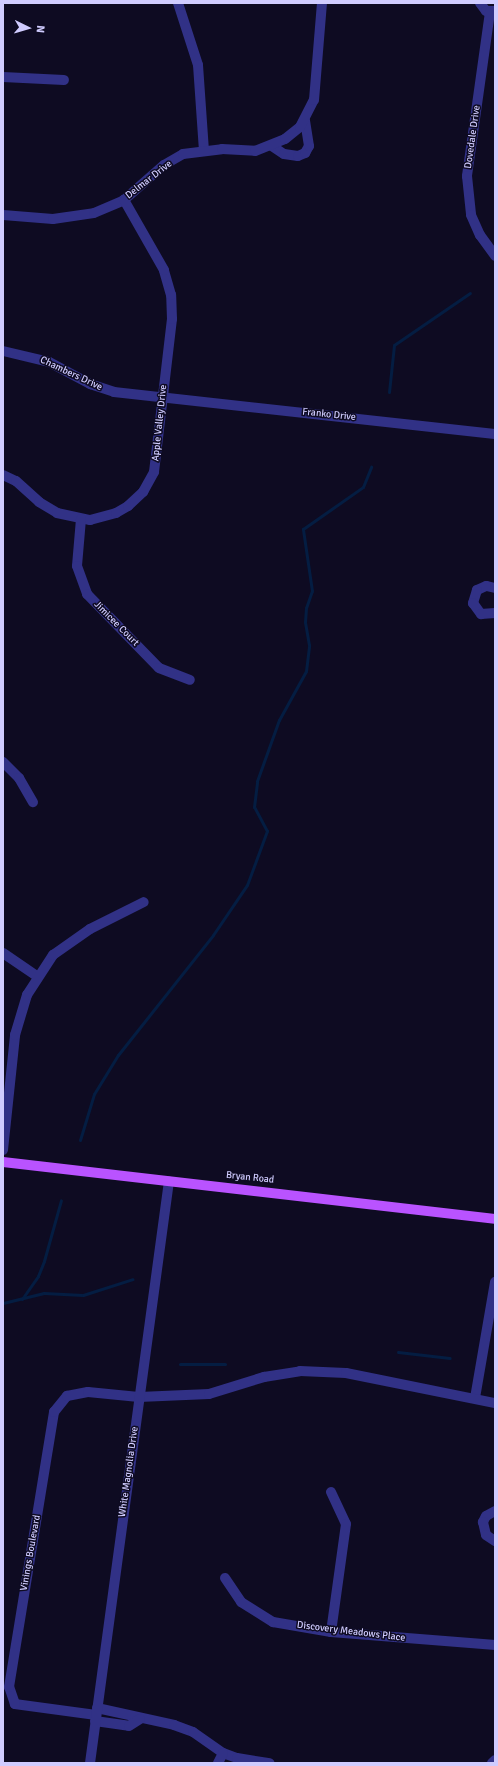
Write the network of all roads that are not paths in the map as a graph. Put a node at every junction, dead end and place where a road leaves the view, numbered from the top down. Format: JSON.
{"nodes":[{"id":1,"x":178,"y":3,"type":"edge"},
{"id":2,"x":322,"y":3,"type":"edge"},
{"id":3,"x":480,"y":3,"type":"edge"},
{"id":4,"x":492,"y":11,"type":"edge"},
{"id":5,"x":3,"y":77,"type":"edge"},
{"id":6,"x":64,"y":80,"type":"dead end"},
{"id":7,"x":305,"y":120,"type":"junction"},
{"id":8,"x":272,"y":146,"type":"junction"},
{"id":9,"x":204,"y":150,"type":"junction"},
{"id":10,"x":124,"y":200,"type":"junction"},
{"id":11,"x":3,"y":215,"type":"edge"},
{"id":12,"x":495,"y":256,"type":"edge"},
{"id":13,"x":3,"y":351,"type":"edge"},
{"id":14,"x":163,"y":398,"type":"junction"},
{"id":15,"x":495,"y":434,"type":"edge"},
{"id":16,"x":3,"y":475,"type":"edge"},
{"id":17,"x":81,"y":519,"type":"junction"},
{"id":18,"x":495,"y":588,"type":"edge"},
{"id":19,"x":495,"y":613,"type":"edge"},
{"id":20,"x":190,"y":680,"type":"dead end"},
{"id":21,"x":3,"y":762,"type":"edge"},
{"id":22,"x":33,"y":802,"type":"dead end"},
{"id":23,"x":144,"y":902,"type":"dead end"},
{"id":24,"x":3,"y":953,"type":"edge"},
{"id":25,"x":38,"y":977,"type":"junction"},
{"id":26,"x":3,"y":1150,"type":"edge"},
{"id":27,"x":3,"y":1162,"type":"edge"},
{"id":28,"x":169,"y":1181,"type":"junction"},
{"id":29,"x":495,"y":1219,"type":"edge"},
{"id":30,"x":495,"y":1282,"type":"edge"},
{"id":31,"x":139,"y":1397,"type":"junction"},
{"id":32,"x":475,"y":1398,"type":"junction"},
{"id":33,"x":495,"y":1403,"type":"edge"},
{"id":34,"x":331,"y":1492,"type":"dead end"},
{"id":35,"x":495,"y":1511,"type":"edge"},
{"id":36,"x":495,"y":1541,"type":"edge"},
{"id":37,"x":225,"y":1578,"type":"dead end"},
{"id":38,"x":331,"y":1632,"type":"junction"},
{"id":39,"x":495,"y":1645,"type":"edge"},
{"id":40,"x":96,"y":1714,"type":"junction"},
{"id":41,"x":223,"y":1753,"type":"junction"},
{"id":42,"x":495,"y":1760,"type":"edge"},
{"id":43,"x":90,"y":1763,"type":"edge"},
{"id":44,"x":218,"y":1763,"type":"edge"},
{"id":45,"x":270,"y":1763,"type":"edge"},
{"id":46,"x":492,"y":1763,"type":"edge"}],
"edges":[{"from":1,"to":9,"type":"street"},
{"from":2,"to":7,"type":"street","name":"Delmar Drive"},
{"from":3,"to":4,"type":"street","name":"Dovedale Drive"},
{"from":4,"to":12,"type":"street","name":"Dovedale Drive"},
{"from":5,"to":6,"type":"street"},
{"from":7,"to":8,"type":"street","name":"Delmar Drive"},
{"from":7,"to":8,"type":"street"},
{"from":8,"to":9,"type":"street","name":"Delmar Drive"},
{"from":9,"to":10,"type":"street","name":"Delmar Drive"},
{"from":10,"to":11,"type":"street","name":"Delmar Drive"},
{"from":10,"to":14,"type":"street","name":"Apple Valley Drive"},
{"from":13,"to":14,"type":"street","name":"Chambers Drive"},
{"from":14,"to":15,"type":"street","name":"Franko Drive"},
{"from":14,"to":17,"type":"street","name":"Apple Valley Drive"},
{"from":16,"to":17,"type":"street","name":"Apple Valley Drive"},
{"from":17,"to":20,"type":"street","name":"Jimicee Court"},
{"from":18,"to":19,"type":"street"},
{"from":21,"to":22,"type":"street"},
{"from":23,"to":25,"type":"street"},
{"from":24,"to":25,"type":"street"},
{"from":25,"to":26,"type":"street"},
{"from":27,"to":28,"type":"main road","name":"Bryan Road"},
{"from":28,"to":29,"type":"main road","name":"Bryan Road"},
{"from":28,"to":31,"type":"street","name":"White Magnolia Drive"},
{"from":30,"to":32,"type":"street"},
{"from":31,"to":32,"type":"street"},
{"from":31,"to":40,"type":"street","name":"White Magnolia Drive"},
{"from":31,"to":40,"type":"street","name":"Vinings Boulevard"},
{"from":32,"to":33,"type":"street"},
{"from":34,"to":38,"type":"street"},
{"from":35,"to":36,"type":"street"},
{"from":37,"to":38,"type":"street","name":"Discovery Meadows Place"},
{"from":38,"to":39,"type":"street","name":"Discovery Meadows Place"},
{"from":40,"to":41,"type":"street"},
{"from":40,"to":43,"type":"street","name":"White Magnolia Drive"},
{"from":41,"to":44,"type":"street"},
{"from":41,"to":45,"type":"street"},
{"from":42,"to":46,"type":"street"}]}
